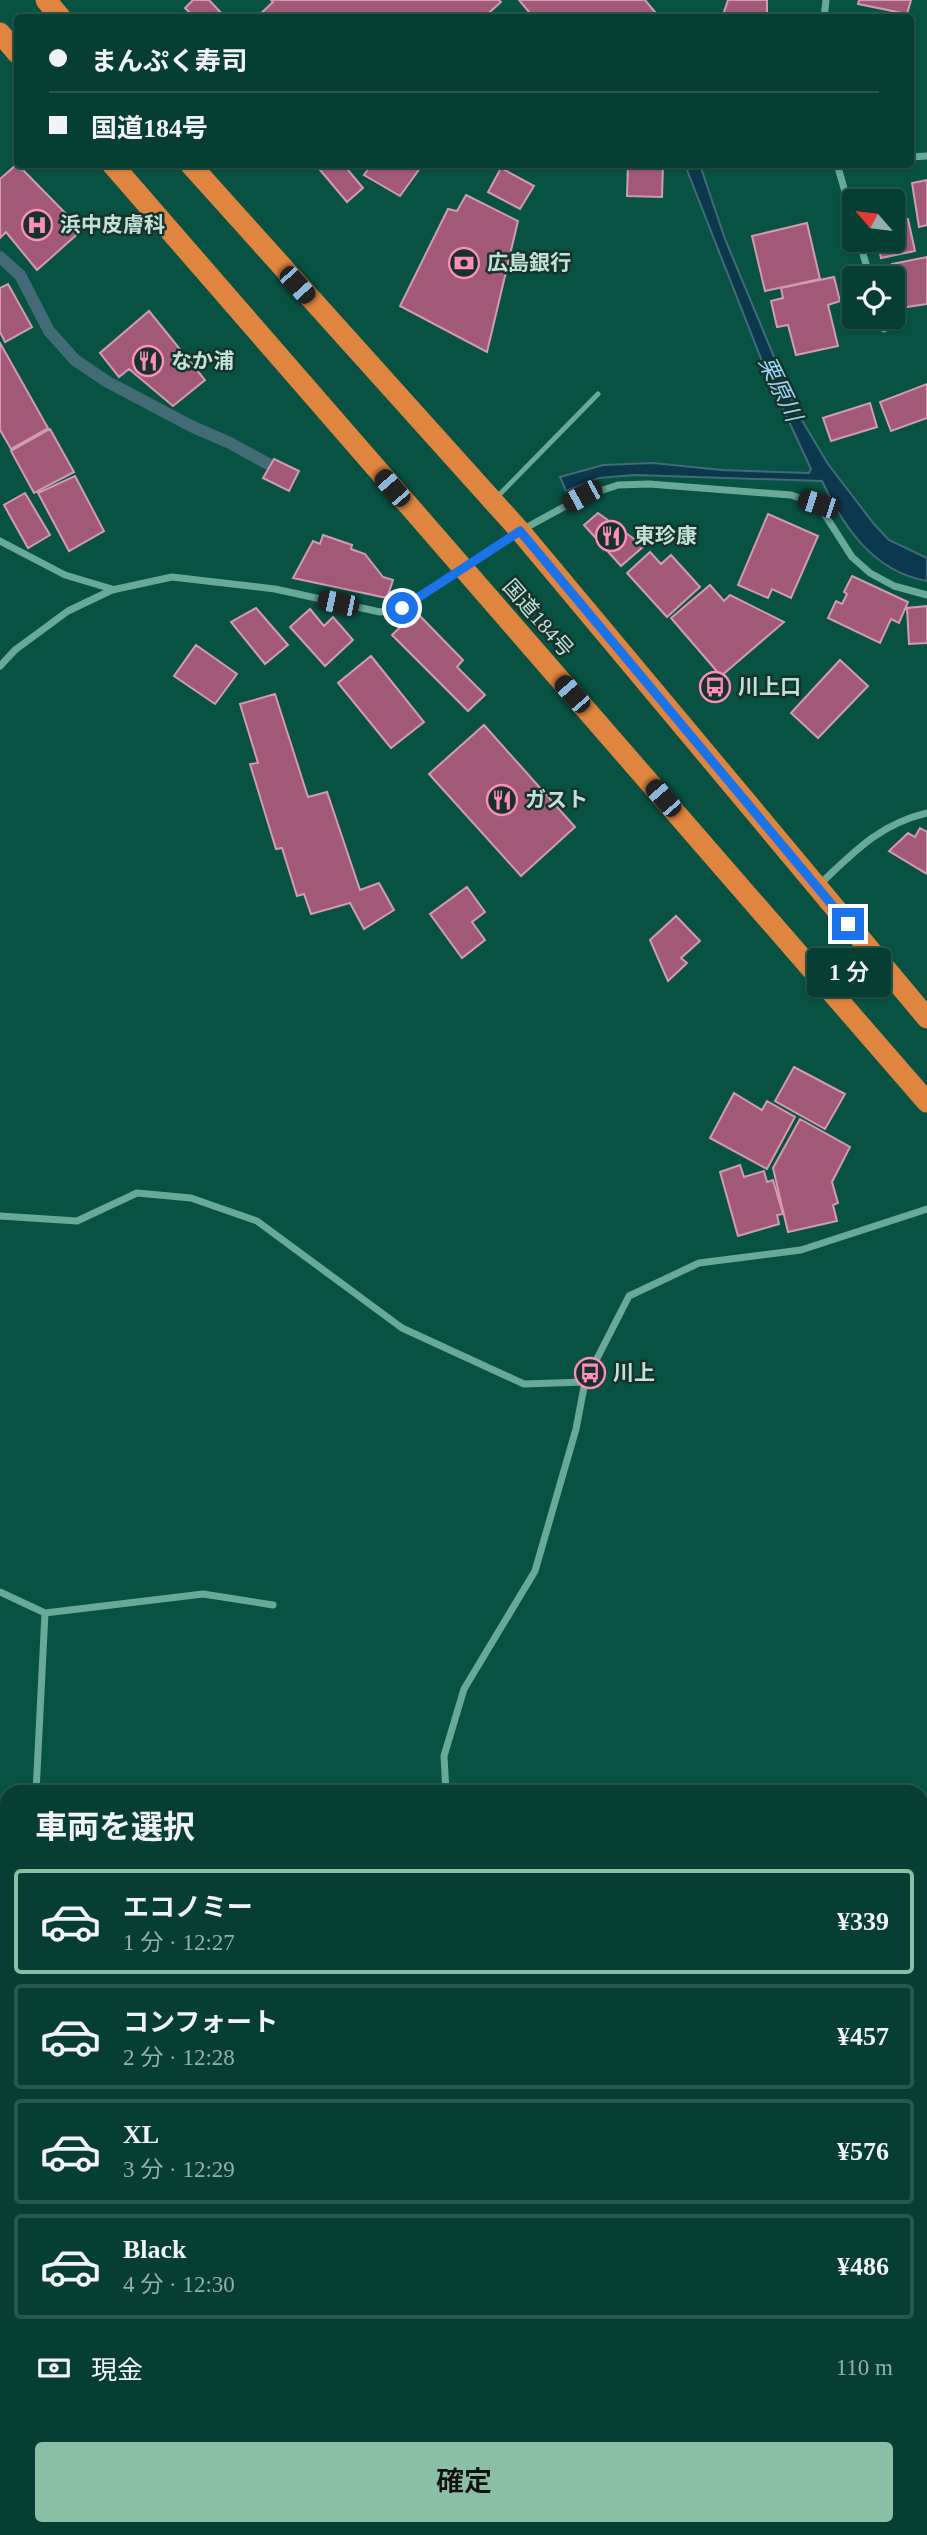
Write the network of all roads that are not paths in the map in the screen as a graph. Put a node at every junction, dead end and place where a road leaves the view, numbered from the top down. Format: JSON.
{"nodes":[{"id":1,"x":46,"y":0,"type":"edge"},
{"id":2,"x":58,"y":14,"type":"edge"},
{"id":3,"x":0,"y":33,"type":"edge"},
{"id":4,"x":14,"y":49,"type":"edge"},
{"id":5,"x":115,"y":168,"type":"edge"},
{"id":6,"x":194,"y":168,"type":"edge"},
{"id":7,"x":838,"y":168,"type":"edge"},
{"id":8,"x":844,"y":189,"type":"edge"},
{"id":9,"x":598,"y":394,"type":"dead end"},
{"id":10,"x":492,"y":502,"type":"junction"},
{"id":11,"x":520,"y":531,"type":"junction"},
{"id":12,"x":0,"y":541,"type":"edge"},
{"id":13,"x":462,"y":569,"type":"junction"},
{"id":14,"x":113,"y":590,"type":"junction"},
{"id":15,"x":927,"y":595,"type":"edge"},
{"id":16,"x":0,"y":666,"type":"edge"},
{"id":17,"x":927,"y":813,"type":"edge"},
{"id":18,"x":817,"y":887,"type":"junction"},
{"id":19,"x":927,"y":1018,"type":"edge"},
{"id":20,"x":927,"y":1102,"type":"edge"},
{"id":21,"x":927,"y":1209,"type":"edge"},
{"id":22,"x":0,"y":1216,"type":"edge"},
{"id":23,"x":585,"y":1382,"type":"junction"},
{"id":24,"x":0,"y":1592,"type":"edge"},
{"id":25,"x":273,"y":1605,"type":"dead end"},
{"id":26,"x":45,"y":1613,"type":"junction"},
{"id":27,"x":36,"y":1785,"type":"edge"},
{"id":28,"x":446,"y":1785,"type":"edge"}],
"edges":[{"from":1,"to":2,"type":"highway"},
{"from":3,"to":4,"type":"highway"},
{"from":5,"to":13,"type":"highway","name":"国道184号"},
{"from":6,"to":10,"type":"highway","name":"国道184号"},
{"from":7,"to":8,"type":"street"},
{"from":9,"to":10,"type":"lane"},
{"from":10,"to":11,"type":"highway","name":"国道184号"},
{"from":11,"to":13,"type":"street"},
{"from":11,"to":15,"type":"street"},
{"from":11,"to":18,"type":"highway","name":"国道184号"},
{"from":12,"to":14,"type":"street"},
{"from":13,"to":14,"type":"street"},
{"from":13,"to":20,"type":"highway","name":"国道184号"},
{"from":14,"to":16,"type":"street"},
{"from":17,"to":18,"type":"street"},
{"from":18,"to":19,"type":"highway","name":"国道184号"},
{"from":21,"to":23,"type":"street"},
{"from":22,"to":23,"type":"street"},
{"from":23,"to":28,"type":"street"},
{"from":24,"to":26,"type":"street"},
{"from":25,"to":26,"type":"street"},
{"from":26,"to":27,"type":"street"}]}
